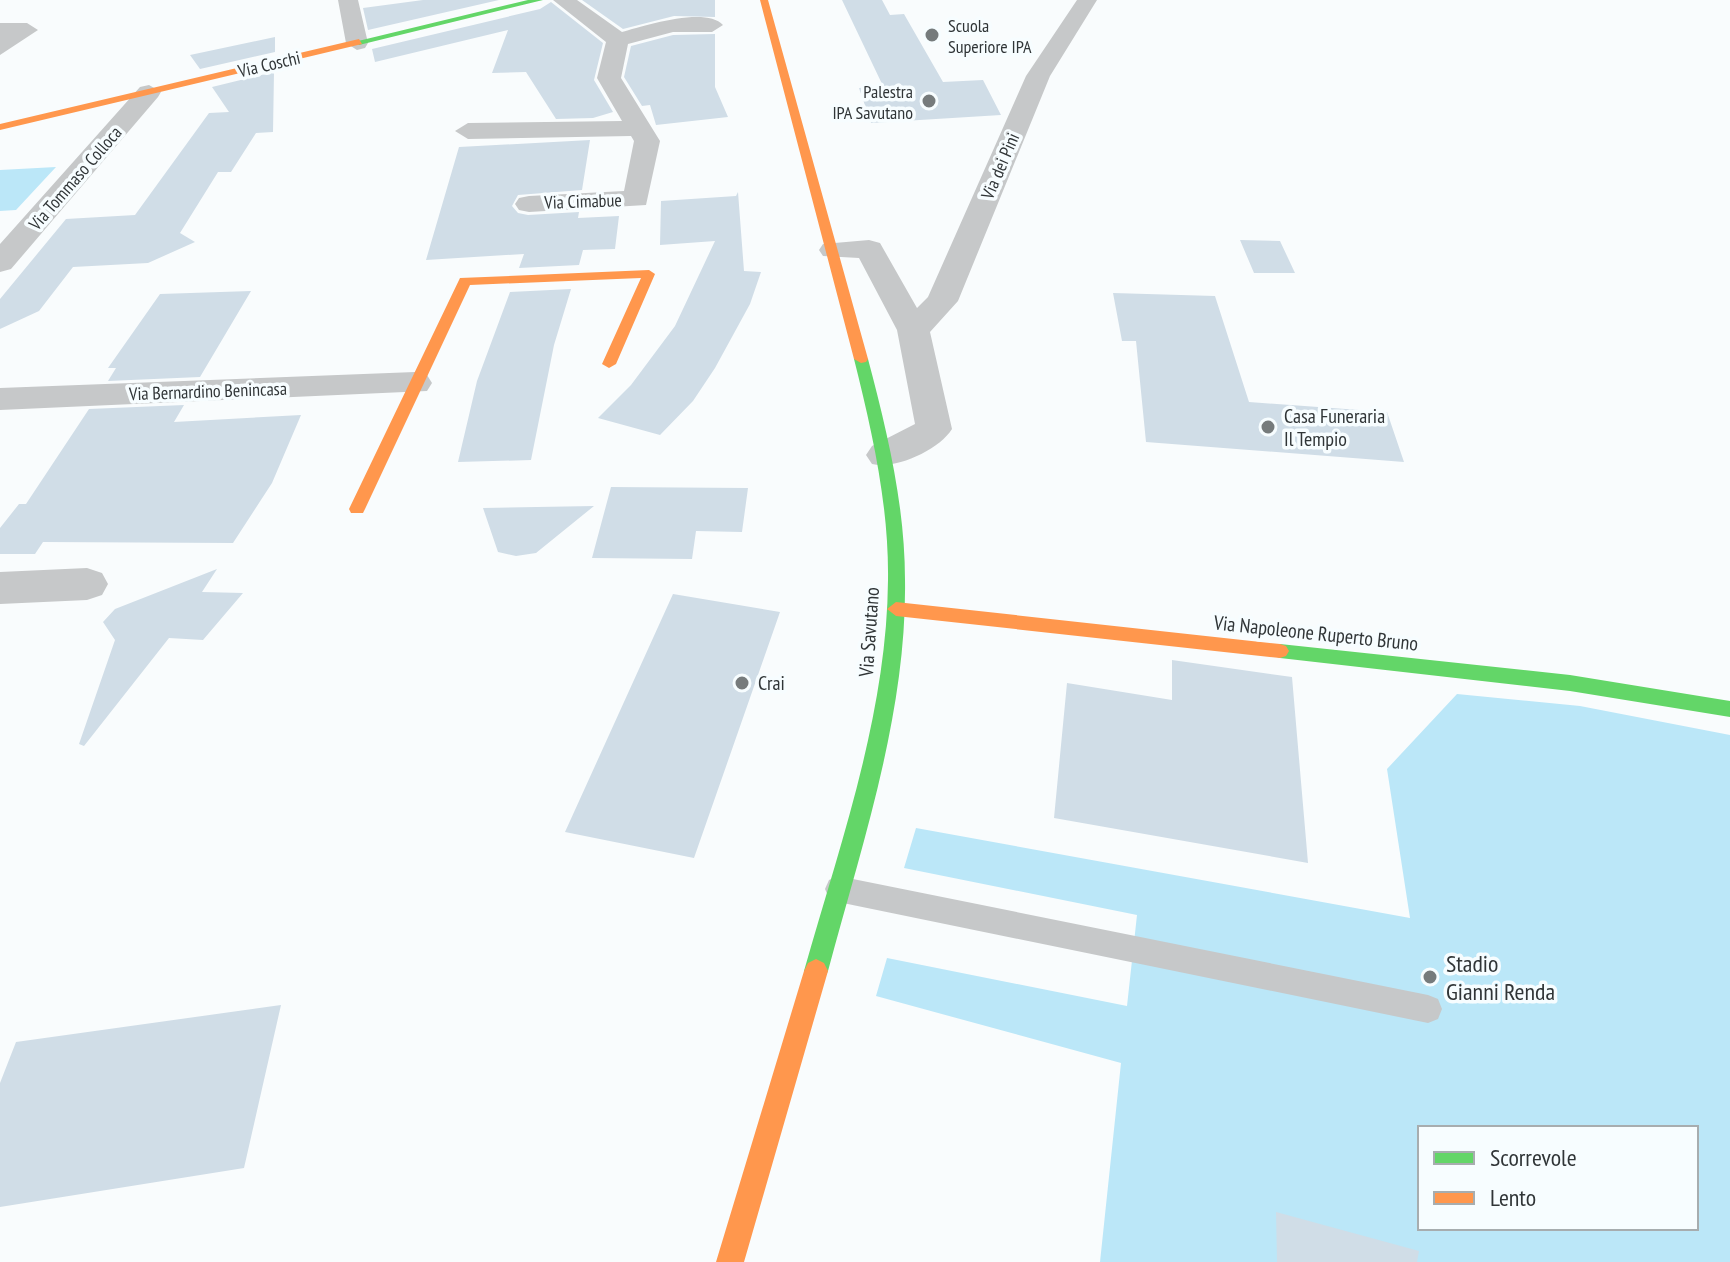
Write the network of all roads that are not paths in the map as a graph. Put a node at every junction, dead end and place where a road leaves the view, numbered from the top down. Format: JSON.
{"nodes":[{"id":1,"x":348,"y":0,"type":"edge"},
{"id":2,"x":539,"y":0,"type":"edge"},
{"id":3,"x":563,"y":0,"type":"edge"},
{"id":4,"x":764,"y":0,"type":"edge"},
{"id":5,"x":1087,"y":0,"type":"edge"},
{"id":6,"x":712,"y":25,"type":"dead end"},
{"id":7,"x":0,"y":30,"type":"edge"},
{"id":8,"x":618,"y":40,"type":"junction"},
{"id":9,"x":357,"y":43,"type":"junction"},
{"id":10,"x":0,"y":48,"type":"edge"},
{"id":11,"x":149,"y":92,"type":"junction"},
{"id":12,"x":0,"y":127,"type":"edge"},
{"id":13,"x":640,"y":128,"type":"junction"},
{"id":14,"x":468,"y":131,"type":"dead end"},
{"id":15,"x":529,"y":204,"type":"dead end"},
{"id":16,"x":834,"y":250,"type":"junction"},
{"id":17,"x":0,"y":263,"type":"edge"},
{"id":18,"x":913,"y":330,"type":"junction"},
{"id":19,"x":609,"y":364,"type":"dead end"},
{"id":20,"x":415,"y":383,"type":"junction"},
{"id":21,"x":0,"y":399,"type":"edge"},
{"id":22,"x":885,"y":455,"type":"junction"},
{"id":23,"x":357,"y":509,"type":"dead end"},
{"id":24,"x":87,"y":584,"type":"dead end"},
{"id":25,"x":0,"y":588,"type":"edge"},
{"id":26,"x":896,"y":609,"type":"junction"},
{"id":27,"x":1730,"y":709,"type":"edge"},
{"id":28,"x":838,"y":889,"type":"junction"},
{"id":29,"x":1428,"y":1009,"type":"dead end"},
{"id":30,"x":730,"y":1262,"type":"edge"}],
"edges":[{"from":1,"to":9,"type":"street"},
{"from":2,"to":9,"type":"street","name":"Via Coschi"},
{"from":3,"to":8,"type":"street"},
{"from":4,"to":16,"type":"street","name":"Via Savutano"},
{"from":5,"to":18,"type":"street","name":"Via dei Pini"},
{"from":6,"to":8,"type":"street"},
{"from":7,"to":10,"type":"street"},
{"from":8,"to":13,"type":"street","name":"Via Cimabue"},
{"from":9,"to":11,"type":"street","name":"Via Coschi"},
{"from":11,"to":12,"type":"street","name":"Via Coschi"},
{"from":11,"to":17,"type":"street","name":"Via Tommaso Colloca"},
{"from":13,"to":14,"type":"street"},
{"from":13,"to":15,"type":"street","name":"Via Cimabue"},
{"from":16,"to":18,"type":"street"},
{"from":16,"to":22,"type":"street","name":"Via Savutano"},
{"from":18,"to":22,"type":"street"},
{"from":19,"to":20,"type":"street"},
{"from":20,"to":21,"type":"street","name":"Via Bernardino Benincasa"},
{"from":20,"to":23,"type":"street"},
{"from":22,"to":26,"type":"street","name":"Via Savutano"},
{"from":24,"to":25,"type":"street"},
{"from":26,"to":27,"type":"street","name":"Via Napoleone Ruperto Bruno"},
{"from":26,"to":28,"type":"street","name":"Via Savutano"},
{"from":28,"to":29,"type":"lane"},
{"from":28,"to":30,"type":"street","name":"Via Savutano"}]}
